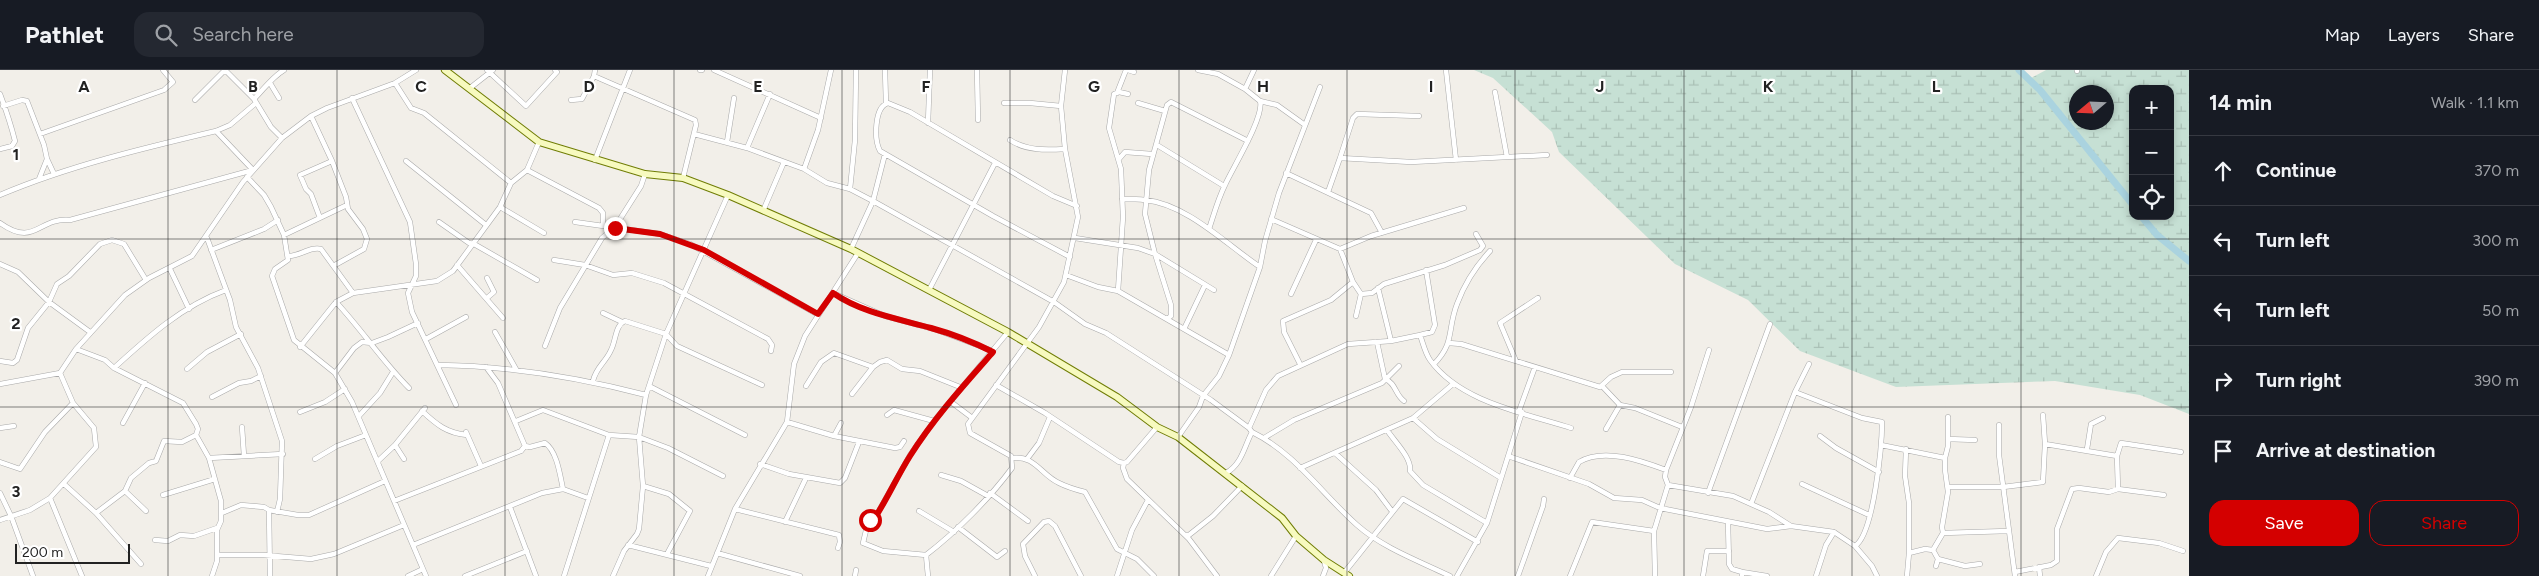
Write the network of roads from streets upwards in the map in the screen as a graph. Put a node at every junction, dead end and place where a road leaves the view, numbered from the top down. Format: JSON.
{"nodes":[{"id":1,"x":162,"y":70,"type":"edge"},
{"id":2,"x":225,"y":70,"type":"edge"},
{"id":3,"x":284,"y":70,"type":"edge"},
{"id":4,"x":416,"y":70,"type":"edge"},
{"id":5,"x":445,"y":70,"type":"edge"},
{"id":6,"x":555,"y":70,"type":"edge"},
{"id":7,"x":595,"y":70,"type":"edge"},
{"id":8,"x":630,"y":70,"type":"edge"},
{"id":9,"x":714,"y":70,"type":"edge"},
{"id":10,"x":831,"y":70,"type":"edge"},
{"id":11,"x":856,"y":70,"type":"edge"},
{"id":12,"x":886,"y":70,"type":"edge"},
{"id":13,"x":930,"y":70,"type":"edge"},
{"id":14,"x":977,"y":70,"type":"edge"},
{"id":15,"x":1065,"y":70,"type":"edge"},
{"id":16,"x":1127,"y":70,"type":"edge"},
{"id":17,"x":1198,"y":70,"type":"edge"},
{"id":18,"x":1254,"y":70,"type":"edge"},
{"id":19,"x":1446,"y":70,"type":"edge"},
{"id":20,"x":490,"y":71,"type":"edge"},
{"id":21,"x":1134,"y":72,"type":"dead end"},
{"id":22,"x":594,"y":76,"type":"junction"},
{"id":23,"x":270,"y":83,"type":"junction"},
{"id":24,"x":395,"y":83,"type":"junction"},
{"id":25,"x":1320,"y":87,"type":"dead end"},
{"id":26,"x":470,"y":88,"type":"junction"},
{"id":27,"x":623,"y":89,"type":"junction"},
{"id":28,"x":1245,"y":89,"type":"junction"},
{"id":29,"x":1495,"y":92,"type":"dead end"},
{"id":30,"x":1116,"y":93,"type":"junction"},
{"id":31,"x":770,"y":94,"type":"junction"},
{"id":32,"x":1128,"y":94,"type":"dead end"},
{"id":33,"x":0,"y":96,"type":"edge"},
{"id":34,"x":279,"y":98,"type":"dead end"},
{"id":35,"x":352,"y":98,"type":"junction"},
{"id":36,"x":734,"y":98,"type":"dead end"},
{"id":37,"x":195,"y":100,"type":"dead end"},
{"id":38,"x":570,"y":100,"type":"dead end"},
{"id":39,"x":255,"y":101,"type":"junction"},
{"id":40,"x":1260,"y":101,"type":"junction"},
{"id":41,"x":886,"y":103,"type":"junction"},
{"id":42,"x":1004,"y":103,"type":"dead end"},
{"id":43,"x":1138,"y":103,"type":"dead end"},
{"id":44,"x":3,"y":106,"type":"junction"},
{"id":45,"x":1061,"y":106,"type":"junction"},
{"id":46,"x":1165,"y":111,"type":"junction"},
{"id":47,"x":311,"y":116,"type":"junction"},
{"id":48,"x":1419,"y":116,"type":"dead end"},
{"id":49,"x":821,"y":118,"type":"junction"},
{"id":50,"x":978,"y":120,"type":"dead end"},
{"id":51,"x":928,"y":123,"type":"junction"},
{"id":52,"x":1305,"y":125,"type":"junction"},
{"id":53,"x":216,"y":130,"type":"junction"},
{"id":54,"x":40,"y":134,"type":"junction"},
{"id":55,"x":694,"y":134,"type":"junction"},
{"id":56,"x":282,"y":138,"type":"junction"},
{"id":57,"x":1010,"y":140,"type":"dead end"},
{"id":58,"x":1248,"y":141,"type":"junction"},
{"id":59,"x":539,"y":142,"type":"junction"},
{"id":60,"x":726,"y":142,"type":"junction"},
{"id":61,"x":1157,"y":145,"type":"junction"},
{"id":62,"x":747,"y":148,"type":"junction"},
{"id":63,"x":0,"y":149,"type":"edge"},
{"id":64,"x":1065,"y":149,"type":"junction"},
{"id":65,"x":886,"y":154,"type":"junction"},
{"id":66,"x":1152,"y":154,"type":"junction"},
{"id":67,"x":1547,"y":155,"type":"dead end"},
{"id":68,"x":46,"y":156,"type":"junction"},
{"id":69,"x":1507,"y":156,"type":"junction"},
{"id":70,"x":1340,"y":158,"type":"junction"},
{"id":71,"x":1119,"y":159,"type":"junction"},
{"id":72,"x":595,"y":160,"type":"junction"},
{"id":73,"x":1456,"y":160,"type":"junction"},
{"id":74,"x":332,"y":161,"type":"junction"},
{"id":75,"x":406,"y":161,"type":"dead end"},
{"id":76,"x":784,"y":162,"type":"junction"},
{"id":77,"x":995,"y":163,"type":"junction"},
{"id":78,"x":804,"y":169,"type":"junction"},
{"id":79,"x":253,"y":170,"type":"junction"},
{"id":80,"x":527,"y":170,"type":"junction"},
{"id":81,"x":1286,"y":173,"type":"junction"},
{"id":82,"x":54,"y":174,"type":"junction"},
{"id":83,"x":645,"y":174,"type":"junction"},
{"id":84,"x":247,"y":177,"type":"junction"},
{"id":85,"x":683,"y":178,"type":"junction"},
{"id":86,"x":39,"y":179,"type":"junction"},
{"id":87,"x":511,"y":183,"type":"junction"},
{"id":88,"x":1224,"y":186,"type":"junction"},
{"id":89,"x":850,"y":189,"type":"junction"},
{"id":90,"x":1328,"y":192,"type":"junction"},
{"id":91,"x":0,"y":195,"type":"edge"},
{"id":92,"x":728,"y":195,"type":"junction"},
{"id":93,"x":1122,"y":199,"type":"junction"},
{"id":94,"x":1146,"y":200,"type":"junction"},
{"id":95,"x":873,"y":201,"type":"junction"},
{"id":96,"x":347,"y":205,"type":"junction"},
{"id":97,"x":974,"y":205,"type":"junction"},
{"id":98,"x":1077,"y":206,"type":"junction"},
{"id":99,"x":500,"y":207,"type":"junction"},
{"id":100,"x":1464,"y":208,"type":"dead end"},
{"id":101,"x":763,"y":211,"type":"junction"},
{"id":102,"x":320,"y":218,"type":"junction"},
{"id":103,"x":1271,"y":219,"type":"junction"},
{"id":104,"x":278,"y":220,"type":"junction"},
{"id":105,"x":439,"y":222,"type":"dead end"},
{"id":106,"x":575,"y":222,"type":"dead end"},
{"id":107,"x":0,"y":223,"type":"edge"},
{"id":108,"x":486,"y":225,"type":"junction"},
{"id":109,"x":603,"y":226,"type":"junction"},
{"id":110,"x":615,"y":228,"type":"junction"},
{"id":111,"x":1210,"y":229,"type":"junction"},
{"id":112,"x":544,"y":233,"type":"dead end"},
{"id":113,"x":1382,"y":233,"type":"junction"},
{"id":114,"x":1476,"y":234,"type":"dead end"},
{"id":115,"x":284,"y":235,"type":"junction"},
{"id":116,"x":207,"y":238,"type":"junction"},
{"id":117,"x":1075,"y":238,"type":"junction"},
{"id":118,"x":1316,"y":240,"type":"junction"},
{"id":119,"x":474,"y":244,"type":"junction"},
{"id":120,"x":1122,"y":244,"type":"junction"},
{"id":121,"x":952,"y":247,"type":"junction"},
{"id":122,"x":851,"y":249,"type":"junction"},
{"id":123,"x":1340,"y":249,"type":"junction"},
{"id":124,"x":211,"y":250,"type":"junction"},
{"id":125,"x":704,"y":250,"type":"junction"},
{"id":126,"x":1490,"y":251,"type":"dead end"},
{"id":127,"x":858,"y":253,"type":"junction"},
{"id":128,"x":1155,"y":254,"type":"junction"},
{"id":129,"x":289,"y":256,"type":"junction"},
{"id":130,"x":1070,"y":257,"type":"junction"},
{"id":131,"x":554,"y":260,"type":"dead end"},
{"id":132,"x":0,"y":264,"type":"edge"},
{"id":133,"x":335,"y":265,"type":"junction"},
{"id":134,"x":457,"y":265,"type":"junction"},
{"id":135,"x":585,"y":265,"type":"junction"},
{"id":136,"x":1260,"y":267,"type":"junction"},
{"id":137,"x":170,"y":269,"type":"junction"},
{"id":138,"x":1426,"y":270,"type":"junction"},
{"id":139,"x":1066,"y":275,"type":"junction"},
{"id":140,"x":486,"y":278,"type":"dead end"},
{"id":141,"x":146,"y":280,"type":"junction"},
{"id":142,"x":538,"y":280,"type":"dead end"},
{"id":143,"x":1353,"y":282,"type":"junction"},
{"id":144,"x":412,"y":285,"type":"junction"},
{"id":145,"x":1205,"y":285,"type":"junction"},
{"id":146,"x":1378,"y":288,"type":"junction"},
{"id":147,"x":226,"y":290,"type":"junction"},
{"id":148,"x":930,"y":290,"type":"junction"},
{"id":149,"x":1214,"y":290,"type":"dead end"},
{"id":150,"x":1118,"y":291,"type":"junction"},
{"id":151,"x":353,"y":293,"type":"junction"},
{"id":152,"x":833,"y":293,"type":"junction"},
{"id":153,"x":683,"y":294,"type":"junction"},
{"id":154,"x":1291,"y":294,"type":"dead end"},
{"id":155,"x":1361,"y":294,"type":"junction"},
{"id":156,"x":487,"y":298,"type":"junction"},
{"id":157,"x":1538,"y":298,"type":"dead end"},
{"id":158,"x":49,"y":302,"type":"junction"},
{"id":159,"x":336,"y":302,"type":"junction"},
{"id":160,"x":1054,"y":302,"type":"junction"},
{"id":161,"x":189,"y":309,"type":"junction"},
{"id":162,"x":602,"y":314,"type":"dead end"},
{"id":163,"x":818,"y":314,"type":"junction"},
{"id":164,"x":1356,"y":316,"type":"dead end"},
{"id":165,"x":466,"y":317,"type":"dead end"},
{"id":166,"x":502,"y":318,"type":"dead end"},
{"id":167,"x":1167,"y":319,"type":"junction"},
{"id":168,"x":622,"y":322,"type":"junction"},
{"id":169,"x":418,"y":323,"type":"junction"},
{"id":170,"x":1770,"y":324,"type":"dead end"},
{"id":171,"x":1184,"y":329,"type":"junction"},
{"id":172,"x":90,"y":332,"type":"junction"},
{"id":173,"x":495,"y":332,"type":"dead end"},
{"id":174,"x":1008,"y":332,"type":"junction"},
{"id":175,"x":241,"y":334,"type":"junction"},
{"id":176,"x":666,"y":334,"type":"junction"},
{"id":177,"x":1420,"y":335,"type":"junction"},
{"id":178,"x":426,"y":339,"type":"junction"},
{"id":179,"x":1391,"y":341,"type":"junction"},
{"id":180,"x":1377,"y":342,"type":"junction"},
{"id":181,"x":372,"y":343,"type":"junction"},
{"id":182,"x":1026,"y":343,"type":"junction"},
{"id":183,"x":1449,"y":343,"type":"junction"},
{"id":184,"x":545,"y":346,"type":"dead end"},
{"id":185,"x":300,"y":347,"type":"junction"},
{"id":186,"x":76,"y":348,"type":"junction"},
{"id":187,"x":1709,"y":350,"type":"dead end"},
{"id":188,"x":771,"y":351,"type":"dead end"},
{"id":189,"x":993,"y":352,"type":"junction"},
{"id":190,"x":1229,"y":355,"type":"junction"},
{"id":191,"x":0,"y":361,"type":"edge"},
{"id":192,"x":1516,"y":361,"type":"junction"},
{"id":193,"x":439,"y":364,"type":"junction"},
{"id":194,"x":1300,"y":364,"type":"junction"},
{"id":195,"x":1434,"y":364,"type":"junction"},
{"id":196,"x":1809,"y":364,"type":"dead end"},
{"id":197,"x":1399,"y":366,"type":"dead end"},
{"id":198,"x":486,"y":367,"type":"junction"},
{"id":199,"x":873,"y":367,"type":"junction"},
{"id":200,"x":1535,"y":367,"type":"junction"},
{"id":201,"x":114,"y":368,"type":"junction"},
{"id":202,"x":186,"y":369,"type":"dead end"},
{"id":203,"x":516,"y":369,"type":"junction"},
{"id":204,"x":393,"y":372,"type":"junction"},
{"id":205,"x":1671,"y":372,"type":"dead end"},
{"id":206,"x":60,"y":373,"type":"junction"},
{"id":207,"x":335,"y":373,"type":"junction"},
{"id":208,"x":261,"y":376,"type":"junction"},
{"id":209,"x":1385,"y":379,"type":"junction"},
{"id":210,"x":593,"y":381,"type":"junction"},
{"id":211,"x":145,"y":382,"type":"junction"},
{"id":212,"x":0,"y":384,"type":"edge"},
{"id":213,"x":1453,"y":384,"type":"junction"},
{"id":214,"x":762,"y":385,"type":"dead end"},
{"id":215,"x":996,"y":385,"type":"junction"},
{"id":216,"x":649,"y":386,"type":"junction"},
{"id":217,"x":806,"y":386,"type":"dead end"},
{"id":218,"x":1602,"y":386,"type":"junction"},
{"id":219,"x":960,"y":387,"type":"junction"},
{"id":220,"x":410,"y":388,"type":"dead end"},
{"id":221,"x":345,"y":389,"type":"junction"},
{"id":222,"x":1795,"y":392,"type":"junction"},
{"id":223,"x":852,"y":394,"type":"dead end"},
{"id":224,"x":646,"y":395,"type":"junction"},
{"id":225,"x":1203,"y":396,"type":"junction"},
{"id":226,"x":212,"y":397,"type":"dead end"},
{"id":227,"x":1404,"y":401,"type":"dead end"},
{"id":228,"x":951,"y":402,"type":"junction"},
{"id":229,"x":73,"y":403,"type":"junction"},
{"id":230,"x":456,"y":405,"type":"dead end"},
{"id":231,"x":1620,"y":405,"type":"junction"},
{"id":232,"x":1521,"y":411,"type":"junction"},
{"id":233,"x":300,"y":412,"type":"dead end"},
{"id":234,"x":2044,"y":414,"type":"dead end"},
{"id":235,"x":887,"y":415,"type":"dead end"},
{"id":236,"x":359,"y":416,"type":"junction"},
{"id":237,"x":971,"y":417,"type":"junction"},
{"id":238,"x":1050,"y":417,"type":"junction"},
{"id":239,"x":1948,"y":417,"type":"dead end"},
{"id":240,"x":1413,"y":418,"type":"junction"},
{"id":241,"x":2103,"y":418,"type":"dead end"},
{"id":242,"x":934,"y":421,"type":"junction"},
{"id":243,"x":516,"y":422,"type":"junction"},
{"id":244,"x":787,"y":422,"type":"junction"},
{"id":245,"x":841,"y":422,"type":"dead end"},
{"id":246,"x":123,"y":423,"type":"dead end"},
{"id":247,"x":1999,"y":425,"type":"dead end"},
{"id":248,"x":14,"y":426,"type":"dead end"},
{"id":249,"x":242,"y":427,"type":"dead end"},
{"id":250,"x":1157,"y":427,"type":"junction"},
{"id":251,"x":1682,"y":427,"type":"junction"},
{"id":252,"x":0,"y":428,"type":"edge"},
{"id":253,"x":1571,"y":428,"type":"dead end"},
{"id":254,"x":1606,"y":429,"type":"dead end"},
{"id":255,"x":1251,"y":430,"type":"junction"},
{"id":256,"x":1387,"y":430,"type":"junction"},
{"id":257,"x":196,"y":435,"type":"junction"},
{"id":258,"x":366,"y":435,"type":"junction"},
{"id":259,"x":610,"y":435,"type":"junction"},
{"id":260,"x":745,"y":435,"type":"dead end"},
{"id":261,"x":834,"y":436,"type":"junction"},
{"id":262,"x":1820,"y":436,"type":"dead end"},
{"id":263,"x":640,"y":437,"type":"junction"},
{"id":264,"x":1178,"y":437,"type":"junction"},
{"id":265,"x":1264,"y":438,"type":"junction"},
{"id":266,"x":1948,"y":439,"type":"junction"},
{"id":267,"x":904,"y":440,"type":"dead end"},
{"id":268,"x":1975,"y":440,"type":"dead end"},
{"id":269,"x":860,"y":442,"type":"junction"},
{"id":270,"x":2045,"y":444,"type":"junction"},
{"id":271,"x":395,"y":445,"type":"junction"},
{"id":272,"x":1881,"y":445,"type":"junction"},
{"id":273,"x":525,"y":446,"type":"junction"},
{"id":274,"x":1906,"y":449,"type":"junction"},
{"id":275,"x":2087,"y":450,"type":"junction"},
{"id":276,"x":2181,"y":452,"type":"dead end"},
{"id":277,"x":1335,"y":453,"type":"junction"},
{"id":278,"x":283,"y":454,"type":"junction"},
{"id":279,"x":244,"y":456,"type":"junction"},
{"id":280,"x":1508,"y":456,"type":"junction"},
{"id":281,"x":2117,"y":456,"type":"junction"},
{"id":282,"x":209,"y":458,"type":"junction"},
{"id":283,"x":1012,"y":458,"type":"junction"},
{"id":284,"x":1945,"y":458,"type":"junction"},
{"id":285,"x":315,"y":459,"type":"dead end"},
{"id":286,"x":404,"y":459,"type":"dead end"},
{"id":287,"x":1026,"y":459,"type":"junction"},
{"id":288,"x":378,"y":461,"type":"junction"},
{"id":289,"x":0,"y":462,"type":"edge"},
{"id":290,"x":1124,"y":463,"type":"junction"},
{"id":291,"x":760,"y":464,"type":"junction"},
{"id":292,"x":481,"y":466,"type":"junction"},
{"id":293,"x":1300,"y":468,"type":"junction"},
{"id":294,"x":1666,"y":470,"type":"junction"},
{"id":295,"x":1880,"y":472,"type":"junction"},
{"id":296,"x":1226,"y":473,"type":"junction"},
{"id":297,"x":941,"y":475,"type":"dead end"},
{"id":298,"x":724,"y":476,"type":"dead end"},
{"id":299,"x":806,"y":478,"type":"junction"},
{"id":300,"x":1501,"y":478,"type":"junction"},
{"id":301,"x":1570,"y":478,"type":"junction"},
{"id":302,"x":215,"y":479,"type":"junction"},
{"id":303,"x":385,"y":481,"type":"junction"},
{"id":304,"x":64,"y":484,"type":"junction"},
{"id":305,"x":1802,"y":484,"type":"dead end"},
{"id":306,"x":1668,"y":485,"type":"junction"},
{"id":307,"x":644,"y":486,"type":"junction"},
{"id":308,"x":1242,"y":486,"type":"junction"},
{"id":309,"x":1948,"y":487,"type":"junction"},
{"id":310,"x":2003,"y":487,"type":"junction"},
{"id":311,"x":563,"y":489,"type":"junction"},
{"id":312,"x":2118,"y":489,"type":"junction"},
{"id":313,"x":125,"y":491,"type":"junction"},
{"id":314,"x":1708,"y":492,"type":"junction"},
{"id":315,"x":0,"y":493,"type":"edge"},
{"id":316,"x":163,"y":495,"type":"dead end"},
{"id":317,"x":989,"y":495,"type":"junction"},
{"id":318,"x":2164,"y":495,"type":"dead end"},
{"id":319,"x":50,"y":498,"type":"junction"},
{"id":320,"x":588,"y":498,"type":"junction"},
{"id":321,"x":1544,"y":499,"type":"dead end"},
{"id":322,"x":1148,"y":500,"type":"junction"},
{"id":323,"x":394,"y":501,"type":"junction"},
{"id":324,"x":1751,"y":504,"type":"junction"},
{"id":325,"x":510,"y":507,"type":"junction"},
{"id":326,"x":1660,"y":508,"type":"junction"},
{"id":327,"x":735,"y":509,"type":"junction"},
{"id":328,"x":268,"y":510,"type":"junction"},
{"id":329,"x":1391,"y":510,"type":"junction"},
{"id":330,"x":920,"y":511,"type":"dead end"},
{"id":331,"x":146,"y":512,"type":"dead end"},
{"id":332,"x":277,"y":512,"type":"junction"},
{"id":333,"x":96,"y":513,"type":"junction"},
{"id":334,"x":222,"y":513,"type":"junction"},
{"id":335,"x":1869,"y":515,"type":"junction"},
{"id":336,"x":11,"y":516,"type":"junction"},
{"id":337,"x":0,"y":520,"type":"edge"},
{"id":338,"x":1028,"y":520,"type":"dead end"},
{"id":339,"x":785,"y":522,"type":"junction"},
{"id":340,"x":1728,"y":522,"type":"junction"},
{"id":341,"x":1487,"y":523,"type":"junction"},
{"id":342,"x":404,"y":525,"type":"junction"},
{"id":343,"x":958,"y":526,"type":"junction"},
{"id":344,"x":1791,"y":526,"type":"junction"},
{"id":345,"x":218,"y":527,"type":"junction"},
{"id":346,"x":1654,"y":531,"type":"junction"},
{"id":347,"x":2008,"y":531,"type":"junction"},
{"id":348,"x":954,"y":532,"type":"junction"},
{"id":349,"x":1834,"y":532,"type":"junction"},
{"id":350,"x":1943,"y":533,"type":"junction"},
{"id":351,"x":1185,"y":535,"type":"junction"},
{"id":352,"x":1296,"y":536,"type":"junction"},
{"id":353,"x":1373,"y":538,"type":"junction"},
{"id":354,"x":155,"y":540,"type":"dead end"},
{"id":355,"x":1478,"y":542,"type":"junction"},
{"id":356,"x":413,"y":545,"type":"junction"},
{"id":357,"x":628,"y":545,"type":"junction"},
{"id":358,"x":1856,"y":546,"type":"junction"},
{"id":359,"x":838,"y":548,"type":"dead end"},
{"id":360,"x":1933,"y":550,"type":"junction"},
{"id":361,"x":527,"y":551,"type":"junction"},
{"id":362,"x":1005,"y":551,"type":"dead end"},
{"id":363,"x":1729,"y":551,"type":"junction"},
{"id":364,"x":2183,"y":551,"type":"dead end"},
{"id":365,"x":1123,"y":552,"type":"junction"},
{"id":366,"x":717,"y":553,"type":"junction"},
{"id":367,"x":1909,"y":553,"type":"junction"},
{"id":368,"x":667,"y":554,"type":"junction"},
{"id":369,"x":926,"y":555,"type":"junction"},
{"id":370,"x":217,"y":556,"type":"junction"},
{"id":371,"x":269,"y":556,"type":"junction"},
{"id":372,"x":1938,"y":559,"type":"junction"},
{"id":373,"x":1324,"y":560,"type":"junction"},
{"id":374,"x":141,"y":564,"type":"dead end"},
{"id":375,"x":1980,"y":564,"type":"dead end"},
{"id":376,"x":711,"y":566,"type":"junction"},
{"id":377,"x":1936,"y":566,"type":"dead end"},
{"id":378,"x":2039,"y":566,"type":"junction"},
{"id":379,"x":423,"y":569,"type":"junction"},
{"id":380,"x":476,"y":574,"type":"edge"},
{"id":381,"x":1742,"y":574,"type":"edge"},
{"id":382,"x":2015,"y":574,"type":"edge"},
{"id":383,"x":1346,"y":575,"type":"edge"},
{"id":384,"x":33,"y":576,"type":"edge"},
{"id":385,"x":82,"y":576,"type":"edge"},
{"id":386,"x":212,"y":576,"type":"edge"},
{"id":387,"x":270,"y":576,"type":"edge"},
{"id":388,"x":408,"y":576,"type":"edge"},
{"id":389,"x":426,"y":576,"type":"edge"},
{"id":390,"x":465,"y":576,"type":"edge"},
{"id":391,"x":536,"y":576,"type":"edge"},
{"id":392,"x":564,"y":576,"type":"edge"},
{"id":393,"x":613,"y":576,"type":"edge"},
{"id":394,"x":708,"y":576,"type":"edge"},
{"id":395,"x":800,"y":576,"type":"edge"},
{"id":396,"x":928,"y":576,"type":"edge"},
{"id":397,"x":1035,"y":576,"type":"edge"},
{"id":398,"x":1081,"y":576,"type":"edge"},
{"id":399,"x":1117,"y":576,"type":"edge"},
{"id":400,"x":1154,"y":576,"type":"edge"},
{"id":401,"x":1217,"y":576,"type":"edge"},
{"id":402,"x":1271,"y":576,"type":"edge"},
{"id":403,"x":1323,"y":576,"type":"edge"},
{"id":404,"x":1450,"y":576,"type":"edge"},
{"id":405,"x":1457,"y":576,"type":"edge"},
{"id":406,"x":1518,"y":576,"type":"edge"},
{"id":407,"x":1570,"y":576,"type":"edge"},
{"id":408,"x":1655,"y":576,"type":"edge"},
{"id":409,"x":1703,"y":576,"type":"edge"},
{"id":410,"x":1767,"y":576,"type":"edge"},
{"id":411,"x":1816,"y":576,"type":"edge"},
{"id":412,"x":1876,"y":576,"type":"edge"},
{"id":413,"x":1907,"y":576,"type":"edge"},
{"id":414,"x":2040,"y":576,"type":"edge"},
{"id":415,"x":2096,"y":576,"type":"edge"}],
"edges":[{"from":1,"to":54,"type":"street"},
{"from":2,"to":37,"type":"street"},
{"from":2,"to":39,"type":"street"},
{"from":3,"to":23,"type":"street"},
{"from":4,"to":24,"type":"street"},
{"from":5,"to":26,"type":"street"},
{"from":6,"to":20,"type":"street"},
{"from":7,"to":22,"type":"street"},
{"from":8,"to":27,"type":"street"},
{"from":9,"to":31,"type":"street"},
{"from":10,"to":49,"type":"street"},
{"from":11,"to":89,"type":"street"},
{"from":12,"to":41,"type":"street"},
{"from":13,"to":51,"type":"street"},
{"from":14,"to":50,"type":"street"},
{"from":15,"to":45,"type":"street"},
{"from":16,"to":21,"type":"street"},
{"from":16,"to":30,"type":"street"},
{"from":17,"to":28,"type":"street"},
{"from":18,"to":28,"type":"street"},
{"from":19,"to":73,"type":"street"},
{"from":20,"to":26,"type":"street"},
{"from":22,"to":27,"type":"street"},
{"from":22,"to":38,"type":"street"},
{"from":23,"to":34,"type":"street"},
{"from":23,"to":39,"type":"street"},
{"from":24,"to":35,"type":"street"},
{"from":24,"to":87,"type":"street"},
{"from":25,"to":52,"type":"street"},
{"from":26,"to":59,"type":"street"},
{"from":27,"to":55,"type":"street"},
{"from":27,"to":72,"type":"street"},
{"from":28,"to":40,"type":"street"},
{"from":29,"to":69,"type":"street"},
{"from":30,"to":32,"type":"street"},
{"from":30,"to":71,"type":"street"},
{"from":31,"to":49,"type":"street"},
{"from":31,"to":62,"type":"street"},
{"from":33,"to":44,"type":"street"},
{"from":35,"to":47,"type":"street"},
{"from":35,"to":144,"type":"street"},
{"from":36,"to":60,"type":"street"},
{"from":39,"to":53,"type":"street"},
{"from":39,"to":56,"type":"street"},
{"from":40,"to":52,"type":"street"},
{"from":40,"to":58,"type":"street"},
{"from":41,"to":51,"type":"street"},
{"from":41,"to":65,"type":"street"},
{"from":42,"to":45,"type":"street"},
{"from":43,"to":46,"type":"street"},
{"from":44,"to":54,"type":"street"},
{"from":44,"to":63,"type":"street"},
{"from":45,"to":64,"type":"street"},
{"from":46,"to":58,"type":"street"},
{"from":46,"to":61,"type":"street"},
{"from":47,"to":56,"type":"street"},
{"from":47,"to":74,"type":"street"},
{"from":48,"to":70,"type":"street"},
{"from":49,"to":78,"type":"street"},
{"from":51,"to":77,"type":"street"},
{"from":52,"to":81,"type":"street"},
{"from":53,"to":79,"type":"street"},
{"from":53,"to":82,"type":"street"},
{"from":54,"to":68,"type":"street"},
{"from":55,"to":60,"type":"street"},
{"from":55,"to":85,"type":"street"},
{"from":56,"to":79,"type":"street"},
{"from":57,"to":64,"type":"street"},
{"from":58,"to":88,"type":"street"},
{"from":59,"to":72,"type":"street"},
{"from":59,"to":80,"type":"street"},
{"from":60,"to":62,"type":"street"},
{"from":61,"to":66,"type":"street"},
{"from":61,"to":88,"type":"street"},
{"from":62,"to":76,"type":"street"},
{"from":64,"to":98,"type":"street"},
{"from":65,"to":95,"type":"street"},
{"from":65,"to":97,"type":"street"},
{"from":66,"to":71,"type":"street"},
{"from":66,"to":94,"type":"street"},
{"from":67,"to":69,"type":"street"},
{"from":68,"to":82,"type":"street"},
{"from":68,"to":86,"type":"street"},
{"from":69,"to":73,"type":"street"},
{"from":70,"to":73,"type":"street"},
{"from":70,"to":90,"type":"street"},
{"from":71,"to":93,"type":"street"},
{"from":72,"to":83,"type":"street"},
{"from":74,"to":96,"type":"street"},
{"from":74,"to":102,"type":"street"},
{"from":75,"to":108,"type":"street"},
{"from":76,"to":78,"type":"street"},
{"from":76,"to":101,"type":"street"},
{"from":77,"to":97,"type":"street"},
{"from":77,"to":98,"type":"street"},
{"from":78,"to":89,"type":"street"},
{"from":79,"to":84,"type":"street"},
{"from":79,"to":107,"type":"street"},
{"from":80,"to":87,"type":"street"},
{"from":80,"to":109,"type":"street"},
{"from":81,"to":90,"type":"street"},
{"from":81,"to":103,"type":"street"},
{"from":82,"to":86,"type":"street"},
{"from":83,"to":85,"type":"street"},
{"from":83,"to":110,"type":"street"},
{"from":84,"to":104,"type":"street"},
{"from":84,"to":116,"type":"street"},
{"from":85,"to":92,"type":"street"},
{"from":86,"to":91,"type":"street"},
{"from":87,"to":99,"type":"street"},
{"from":88,"to":111,"type":"street"},
{"from":89,"to":95,"type":"street"},
{"from":90,"to":113,"type":"street"},
{"from":92,"to":101,"type":"street"},
{"from":92,"to":125,"type":"street"},
{"from":93,"to":94,"type":"street"},
{"from":93,"to":120,"type":"street"},
{"from":94,"to":111,"type":"street"},
{"from":94,"to":128,"type":"street"},
{"from":95,"to":121,"type":"street"},
{"from":95,"to":122,"type":"street"},
{"from":96,"to":102,"type":"street"},
{"from":96,"to":133,"type":"street"},
{"from":97,"to":121,"type":"street"},
{"from":97,"to":130,"type":"street"},
{"from":98,"to":117,"type":"street"},
{"from":99,"to":108,"type":"street"},
{"from":99,"to":112,"type":"street"},
{"from":100,"to":113,"type":"street"},
{"from":101,"to":122,"type":"street"},
{"from":102,"to":115,"type":"street"},
{"from":103,"to":118,"type":"street"},
{"from":103,"to":136,"type":"street"},
{"from":104,"to":115,"type":"street"},
{"from":104,"to":124,"type":"street"},
{"from":105,"to":119,"type":"street"},
{"from":106,"to":109,"type":"street"},
{"from":108,"to":119,"type":"street"},
{"from":109,"to":110,"type":"street"},
{"from":110,"to":125,"type":"street"},
{"from":110,"to":135,"type":"street"},
{"from":111,"to":136,"type":"street"},
{"from":113,"to":123,"type":"street"},
{"from":114,"to":138,"type":"street"},
{"from":115,"to":129,"type":"street"},
{"from":116,"to":124,"type":"street"},
{"from":116,"to":137,"type":"street"},
{"from":117,"to":120,"type":"street"},
{"from":117,"to":130,"type":"street"},
{"from":118,"to":123,"type":"street"},
{"from":118,"to":154,"type":"street"},
{"from":119,"to":134,"type":"street"},
{"from":119,"to":142,"type":"street"},
{"from":120,"to":128,"type":"street"},
{"from":120,"to":150,"type":"street"},
{"from":121,"to":148,"type":"street"},
{"from":121,"to":160,"type":"street"},
{"from":122,"to":127,"type":"street"},
{"from":123,"to":143,"type":"street"},
{"from":124,"to":147,"type":"street"},
{"from":125,"to":153,"type":"street"},
{"from":125,"to":163,"type":"street"},
{"from":126,"to":183,"type":"street"},
{"from":127,"to":148,"type":"street"},
{"from":127,"to":152,"type":"street"},
{"from":128,"to":145,"type":"street"},
{"from":128,"to":167,"type":"street"},
{"from":129,"to":133,"type":"street"},
{"from":129,"to":185,"type":"street"},
{"from":130,"to":139,"type":"street"},
{"from":131,"to":135,"type":"street"},
{"from":132,"to":158,"type":"street"},
{"from":133,"to":151,"type":"street"},
{"from":134,"to":144,"type":"street"},
{"from":134,"to":156,"type":"street"},
{"from":135,"to":153,"type":"street"},
{"from":135,"to":184,"type":"street"},
{"from":136,"to":190,"type":"street"},
{"from":137,"to":141,"type":"street"},
{"from":137,"to":161,"type":"street"},
{"from":138,"to":146,"type":"street"},
{"from":138,"to":177,"type":"street"},
{"from":139,"to":150,"type":"street"},
{"from":139,"to":160,"type":"street"},
{"from":140,"to":156,"type":"street"},
{"from":141,"to":158,"type":"street"},
{"from":141,"to":172,"type":"street"},
{"from":143,"to":155,"type":"street"},
{"from":143,"to":194,"type":"street"},
{"from":144,"to":151,"type":"street"},
{"from":144,"to":169,"type":"street"},
{"from":145,"to":149,"type":"street"},
{"from":145,"to":171,"type":"street"},
{"from":146,"to":155,"type":"street"},
{"from":146,"to":179,"type":"street"},
{"from":147,"to":161,"type":"street"},
{"from":147,"to":175,"type":"street"},
{"from":148,"to":174,"type":"street"},
{"from":150,"to":167,"type":"street"},
{"from":151,"to":159,"type":"street"},
{"from":152,"to":163,"type":"street"},
{"from":152,"to":189,"type":"street"},
{"from":153,"to":176,"type":"street"},
{"from":153,"to":188,"type":"street"},
{"from":155,"to":164,"type":"street"},
{"from":156,"to":166,"type":"street"},
{"from":157,"to":192,"type":"street"},
{"from":158,"to":172,"type":"street"},
{"from":158,"to":191,"type":"street"},
{"from":159,"to":181,"type":"street"},
{"from":159,"to":185,"type":"street"},
{"from":160,"to":182,"type":"street"},
{"from":160,"to":225,"type":"street"},
{"from":161,"to":201,"type":"street"},
{"from":162,"to":168,"type":"street"},
{"from":163,"to":244,"type":"street"},
{"from":165,"to":178,"type":"street"},
{"from":167,"to":171,"type":"street"},
{"from":168,"to":176,"type":"street"},
{"from":168,"to":210,"type":"street"},
{"from":169,"to":178,"type":"street"},
{"from":169,"to":181,"type":"street"},
{"from":170,"to":314,"type":"street"},
{"from":171,"to":190,"type":"street"},
{"from":172,"to":186,"type":"street"},
{"from":173,"to":203,"type":"street"},
{"from":174,"to":182,"type":"street"},
{"from":174,"to":189,"type":"street"},
{"from":175,"to":202,"type":"street"},
{"from":175,"to":208,"type":"street"},
{"from":176,"to":214,"type":"street"},
{"from":176,"to":216,"type":"street"},
{"from":177,"to":179,"type":"street"},
{"from":177,"to":195,"type":"street"},
{"from":178,"to":193,"type":"street"},
{"from":179,"to":180,"type":"street"},
{"from":180,"to":194,"type":"street"},
{"from":180,"to":209,"type":"street"},
{"from":181,"to":204,"type":"street"},
{"from":181,"to":207,"type":"street"},
{"from":182,"to":215,"type":"street"},
{"from":182,"to":250,"type":"street"},
{"from":183,"to":192,"type":"street"},
{"from":183,"to":195,"type":"street"},
{"from":185,"to":207,"type":"street"},
{"from":186,"to":201,"type":"street"},
{"from":186,"to":206,"type":"street"},
{"from":187,"to":251,"type":"street"},
{"from":189,"to":219,"type":"street"},
{"from":190,"to":225,"type":"street"},
{"from":192,"to":200,"type":"street"},
{"from":193,"to":198,"type":"street"},
{"from":193,"to":230,"type":"street"},
{"from":194,"to":255,"type":"street"},
{"from":195,"to":213,"type":"street"},
{"from":196,"to":222,"type":"street"},
{"from":197,"to":209,"type":"street"},
{"from":198,"to":203,"type":"street"},
{"from":198,"to":243,"type":"street"},
{"from":199,"to":217,"type":"street"},
{"from":199,"to":219,"type":"street"},
{"from":199,"to":223,"type":"street"},
{"from":200,"to":218,"type":"street"},
{"from":200,"to":232,"type":"street"},
{"from":201,"to":211,"type":"street"},
{"from":203,"to":210,"type":"street"},
{"from":204,"to":220,"type":"street"},
{"from":204,"to":236,"type":"street"},
{"from":205,"to":218,"type":"street"},
{"from":206,"to":212,"type":"street"},
{"from":206,"to":229,"type":"street"},
{"from":207,"to":221,"type":"street"},
{"from":208,"to":226,"type":"street"},
{"from":208,"to":278,"type":"street"},
{"from":209,"to":227,"type":"street"},
{"from":209,"to":265,"type":"street"},
{"from":210,"to":224,"type":"street"},
{"from":211,"to":246,"type":"street"},
{"from":211,"to":257,"type":"street"},
{"from":213,"to":232,"type":"street"},
{"from":213,"to":240,"type":"street"},
{"from":215,"to":237,"type":"street"},
{"from":215,"to":238,"type":"street"},
{"from":216,"to":224,"type":"street"},
{"from":216,"to":260,"type":"street"},
{"from":218,"to":231,"type":"street"},
{"from":219,"to":228,"type":"street"},
{"from":221,"to":233,"type":"street"},
{"from":221,"to":236,"type":"street"},
{"from":222,"to":272,"type":"street"},
{"from":222,"to":324,"type":"street"},
{"from":224,"to":263,"type":"street"},
{"from":225,"to":255,"type":"street"},
{"from":225,"to":264,"type":"street"},
{"from":228,"to":237,"type":"street"},
{"from":228,"to":242,"type":"street"},
{"from":229,"to":289,"type":"street"},
{"from":229,"to":304,"type":"street"},
{"from":231,"to":251,"type":"street"},
{"from":231,"to":254,"type":"street"},
{"from":232,"to":253,"type":"street"},
{"from":232,"to":280,"type":"street"},
{"from":234,"to":270,"type":"street"},
{"from":235,"to":242,"type":"street"},
{"from":236,"to":258,"type":"street"},
{"from":237,"to":283,"type":"street"},
{"from":238,"to":287,"type":"street"},
{"from":238,"to":290,"type":"street"},
{"from":239,"to":266,"type":"street"},
{"from":240,"to":256,"type":"street"},
{"from":240,"to":300,"type":"street"},
{"from":241,"to":275,"type":"street"},
{"from":242,"to":369,"type":"street"},
{"from":243,"to":259,"type":"street"},
{"from":243,"to":273,"type":"street"},
{"from":244,"to":261,"type":"street"},
{"from":244,"to":291,"type":"street"},
{"from":245,"to":261,"type":"street"},
{"from":247,"to":310,"type":"street"},
{"from":248,"to":252,"type":"street"},
{"from":249,"to":279,"type":"street"},
{"from":250,"to":264,"type":"street"},
{"from":250,"to":290,"type":"street"},
{"from":251,"to":294,"type":"street"},
{"from":255,"to":265,"type":"street"},
{"from":255,"to":296,"type":"street"},
{"from":256,"to":277,"type":"street"},
{"from":256,"to":341,"type":"street"},
{"from":257,"to":282,"type":"street"},
{"from":257,"to":313,"type":"street"},
{"from":258,"to":285,"type":"street"},
{"from":258,"to":288,"type":"street"},
{"from":259,"to":263,"type":"street"},
{"from":259,"to":320,"type":"street"},
{"from":261,"to":269,"type":"street"},
{"from":262,"to":295,"type":"street"},
{"from":263,"to":298,"type":"street"},
{"from":263,"to":307,"type":"street"},
{"from":264,"to":296,"type":"street"},
{"from":265,"to":293,"type":"street"},
{"from":266,"to":268,"type":"street"},
{"from":266,"to":284,"type":"street"},
{"from":267,"to":269,"type":"street"},
{"from":269,"to":299,"type":"street"},
{"from":270,"to":275,"type":"street"},
{"from":270,"to":310,"type":"street"},
{"from":271,"to":286,"type":"street"},
{"from":271,"to":288,"type":"street"},
{"from":271,"to":292,"type":"street"},
{"from":272,"to":274,"type":"street"},
{"from":272,"to":295,"type":"street"},
{"from":273,"to":292,"type":"street"},
{"from":273,"to":311,"type":"street"},
{"from":274,"to":284,"type":"street"},
{"from":274,"to":367,"type":"street"},
{"from":275,"to":281,"type":"street"},
{"from":276,"to":281,"type":"street"},
{"from":277,"to":293,"type":"street"},
{"from":277,"to":329,"type":"street"},
{"from":278,"to":279,"type":"street"},
{"from":278,"to":332,"type":"street"},
{"from":279,"to":282,"type":"street"},
{"from":280,"to":300,"type":"street"},
{"from":280,"to":301,"type":"street"},
{"from":281,"to":312,"type":"street"},
{"from":282,"to":302,"type":"street"},
{"from":283,"to":287,"type":"street"},
{"from":283,"to":317,"type":"street"},
{"from":284,"to":309,"type":"street"},
{"from":287,"to":365,"type":"street"},
{"from":288,"to":303,"type":"street"},
{"from":290,"to":322,"type":"street"},
{"from":291,"to":299,"type":"street"},
{"from":291,"to":327,"type":"street"},
{"from":292,"to":323,"type":"street"},
{"from":293,"to":353,"type":"street"},
{"from":294,"to":301,"type":"street"},
{"from":294,"to":306,"type":"street"},
{"from":295,"to":335,"type":"street"},
{"from":296,"to":308,"type":"street"},
{"from":297,"to":317,"type":"street"},
{"from":299,"to":339,"type":"street"},
{"from":300,"to":341,"type":"street"},
{"from":301,"to":326,"type":"street"},
{"from":302,"to":316,"type":"street"},
{"from":302,"to":334,"type":"street"},
{"from":303,"to":323,"type":"street"},
{"from":303,"to":332,"type":"street"},
{"from":304,"to":319,"type":"street"},
{"from":304,"to":333,"type":"street"},
{"from":305,"to":335,"type":"street"},
{"from":306,"to":314,"type":"street"},
{"from":306,"to":326,"type":"street"},
{"from":307,"to":357,"type":"street"},
{"from":307,"to":368,"type":"street"},
{"from":308,"to":351,"type":"street"},
{"from":308,"to":352,"type":"street"},
{"from":309,"to":310,"type":"street"},
{"from":309,"to":350,"type":"street"},
{"from":310,"to":347,"type":"street"},
{"from":311,"to":320,"type":"street"},
{"from":311,"to":325,"type":"street"},
{"from":312,"to":318,"type":"street"},
{"from":312,"to":378,"type":"street"},
{"from":313,"to":331,"type":"street"},
{"from":313,"to":333,"type":"street"},
{"from":314,"to":324,"type":"street"},
{"from":315,"to":336,"type":"street"},
{"from":317,"to":338,"type":"street"},
{"from":317,"to":343,"type":"street"},
{"from":319,"to":336,"type":"street"},
{"from":319,"to":385,"type":"street"},
{"from":320,"to":392,"type":"street"},
{"from":321,"to":406,"type":"street"},
{"from":322,"to":351,"type":"street"},
{"from":322,"to":365,"type":"street"},
{"from":323,"to":342,"type":"street"},
{"from":324,"to":344,"type":"street"},
{"from":325,"to":356,"type":"street"},
{"from":325,"to":361,"type":"street"},
{"from":326,"to":340,"type":"street"},
{"from":326,"to":346,"type":"street"},
{"from":327,"to":339,"type":"street"},
{"from":327,"to":366,"type":"street"},
{"from":328,"to":332,"type":"street"},
{"from":328,"to":334,"type":"street"},
{"from":328,"to":371,"type":"street"},
{"from":329,"to":353,"type":"street"},
{"from":329,"to":355,"type":"street"},
{"from":330,"to":348,"type":"street"},
{"from":333,"to":374,"type":"street"},
{"from":334,"to":345,"type":"street"},
{"from":335,"to":358,"type":"street"},
{"from":336,"to":337,"type":"street"},
{"from":336,"to":384,"type":"street"},
{"from":339,"to":359,"type":"street"},
{"from":340,"to":344,"type":"street"},
{"from":340,"to":363,"type":"street"},
{"from":341,"to":355,"type":"street"},
{"from":342,"to":356,"type":"street"},
{"from":342,"to":371,"type":"street"},
{"from":343,"to":348,"type":"street"},
{"from":343,"to":362,"type":"street"},
{"from":344,"to":349,"type":"street"},
{"from":345,"to":354,"type":"street"},
{"from":345,"to":370,"type":"street"},
{"from":346,"to":407,"type":"street"},
{"from":346,"to":408,"type":"street"},
{"from":347,"to":350,"type":"street"},
{"from":347,"to":382,"type":"street"},
{"from":348,"to":369,"type":"street"},
{"from":349,"to":358,"type":"street"},
{"from":349,"to":411,"type":"street"},
{"from":350,"to":360,"type":"street"},
{"from":351,"to":401,"type":"street"},
{"from":352,"to":373,"type":"street"},
{"from":352,"to":402,"type":"street"},
{"from":353,"to":383,"type":"street"},
{"from":353,"to":404,"type":"street"},
{"from":355,"to":405,"type":"street"},
{"from":356,"to":379,"type":"street"},
{"from":357,"to":368,"type":"street"},
{"from":357,"to":393,"type":"street"},
{"from":358,"to":412,"type":"street"},
{"from":360,"to":367,"type":"street"},
{"from":360,"to":372,"type":"street"},
{"from":361,"to":380,"type":"street"},
{"from":361,"to":391,"type":"street"},
{"from":363,"to":381,"type":"street"},
{"from":363,"to":409,"type":"street"},
{"from":364,"to":415,"type":"street"},
{"from":365,"to":399,"type":"street"},
{"from":365,"to":400,"type":"street"},
{"from":366,"to":376,"type":"street"},
{"from":366,"to":395,"type":"street"},
{"from":367,"to":413,"type":"street"},
{"from":368,"to":376,"type":"street"},
{"from":369,"to":396,"type":"street"},
{"from":370,"to":371,"type":"street"},
{"from":370,"to":386,"type":"street"},
{"from":371,"to":387,"type":"street"},
{"from":372,"to":375,"type":"street"},
{"from":372,"to":377,"type":"street"},
{"from":373,"to":383,"type":"street"},
{"from":373,"to":403,"type":"street"},
{"from":376,"to":394,"type":"street"},
{"from":378,"to":382,"type":"street"},
{"from":378,"to":414,"type":"street"},
{"from":379,"to":388,"type":"street"},
{"from":379,"to":389,"type":"street"},
{"from":380,"to":390,"type":"street"},
{"from":381,"to":410,"type":"street"},
{"from":397,"to":398,"type":"street"}]}
